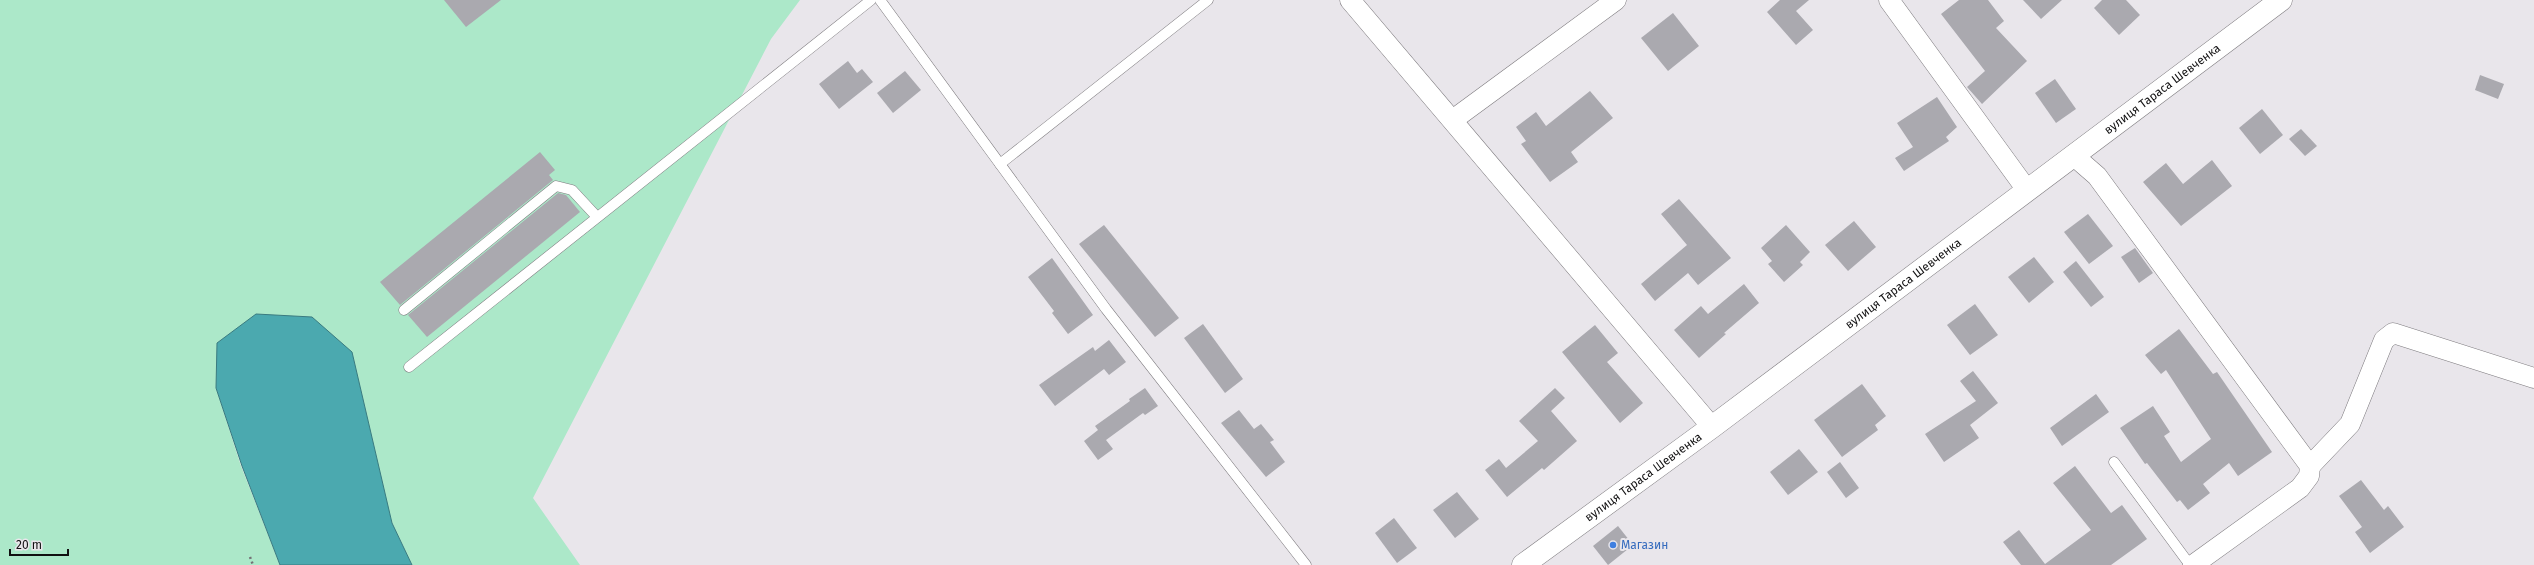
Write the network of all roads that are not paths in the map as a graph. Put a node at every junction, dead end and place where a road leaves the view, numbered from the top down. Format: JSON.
{"nodes":[{"id":1,"x":871,"y":0,"type":"edge"},
{"id":2,"x":880,"y":0,"type":"edge"},
{"id":3,"x":1208,"y":0,"type":"edge"},
{"id":4,"x":1350,"y":0,"type":"edge"},
{"id":5,"x":1616,"y":0,"type":"edge"},
{"id":6,"x":1889,"y":0,"type":"edge"},
{"id":7,"x":2281,"y":0,"type":"edge"},
{"id":8,"x":1454,"y":119,"type":"junction"},
{"id":9,"x":2074,"y":156,"type":"junction"},
{"id":10,"x":1000,"y":164,"type":"junction"},
{"id":11,"x":2026,"y":190,"type":"junction"},
{"id":12,"x":597,"y":217,"type":"junction"},
{"id":13,"x":404,"y":310,"type":"dead end"},
{"id":14,"x":409,"y":367,"type":"dead end"},
{"id":15,"x":2534,"y":378,"type":"edge"},
{"id":16,"x":1712,"y":427,"type":"junction"},
{"id":17,"x":2114,"y":462,"type":"dead end"},
{"id":18,"x":2310,"y":466,"type":"junction"},
{"id":19,"x":1306,"y":565,"type":"edge"},
{"id":20,"x":1523,"y":565,"type":"edge"},
{"id":21,"x":2191,"y":565,"type":"edge"}],
"edges":[{"from":1,"to":12,"type":"lane"},
{"from":2,"to":10,"type":"lane"},
{"from":3,"to":10,"type":"lane"},
{"from":4,"to":8,"type":"street"},
{"from":5,"to":8,"type":"street"},
{"from":6,"to":11,"type":"street"},
{"from":7,"to":9,"type":"street","name":"вулиця Тараса Шевченка"},
{"from":8,"to":16,"type":"street"},
{"from":9,"to":11,"type":"street","name":"вулиця Тараса Шевченка"},
{"from":9,"to":18,"type":"street"},
{"from":10,"to":19,"type":"lane"},
{"from":11,"to":16,"type":"street","name":"вулиця Тараса Шевченка"},
{"from":12,"to":13,"type":"lane"},
{"from":12,"to":14,"type":"lane"},
{"from":15,"to":18,"type":"street"},
{"from":16,"to":20,"type":"street","name":"вулиця Тараса Шевченка"},
{"from":17,"to":21,"type":"lane"},
{"from":18,"to":21,"type":"street"}]}
